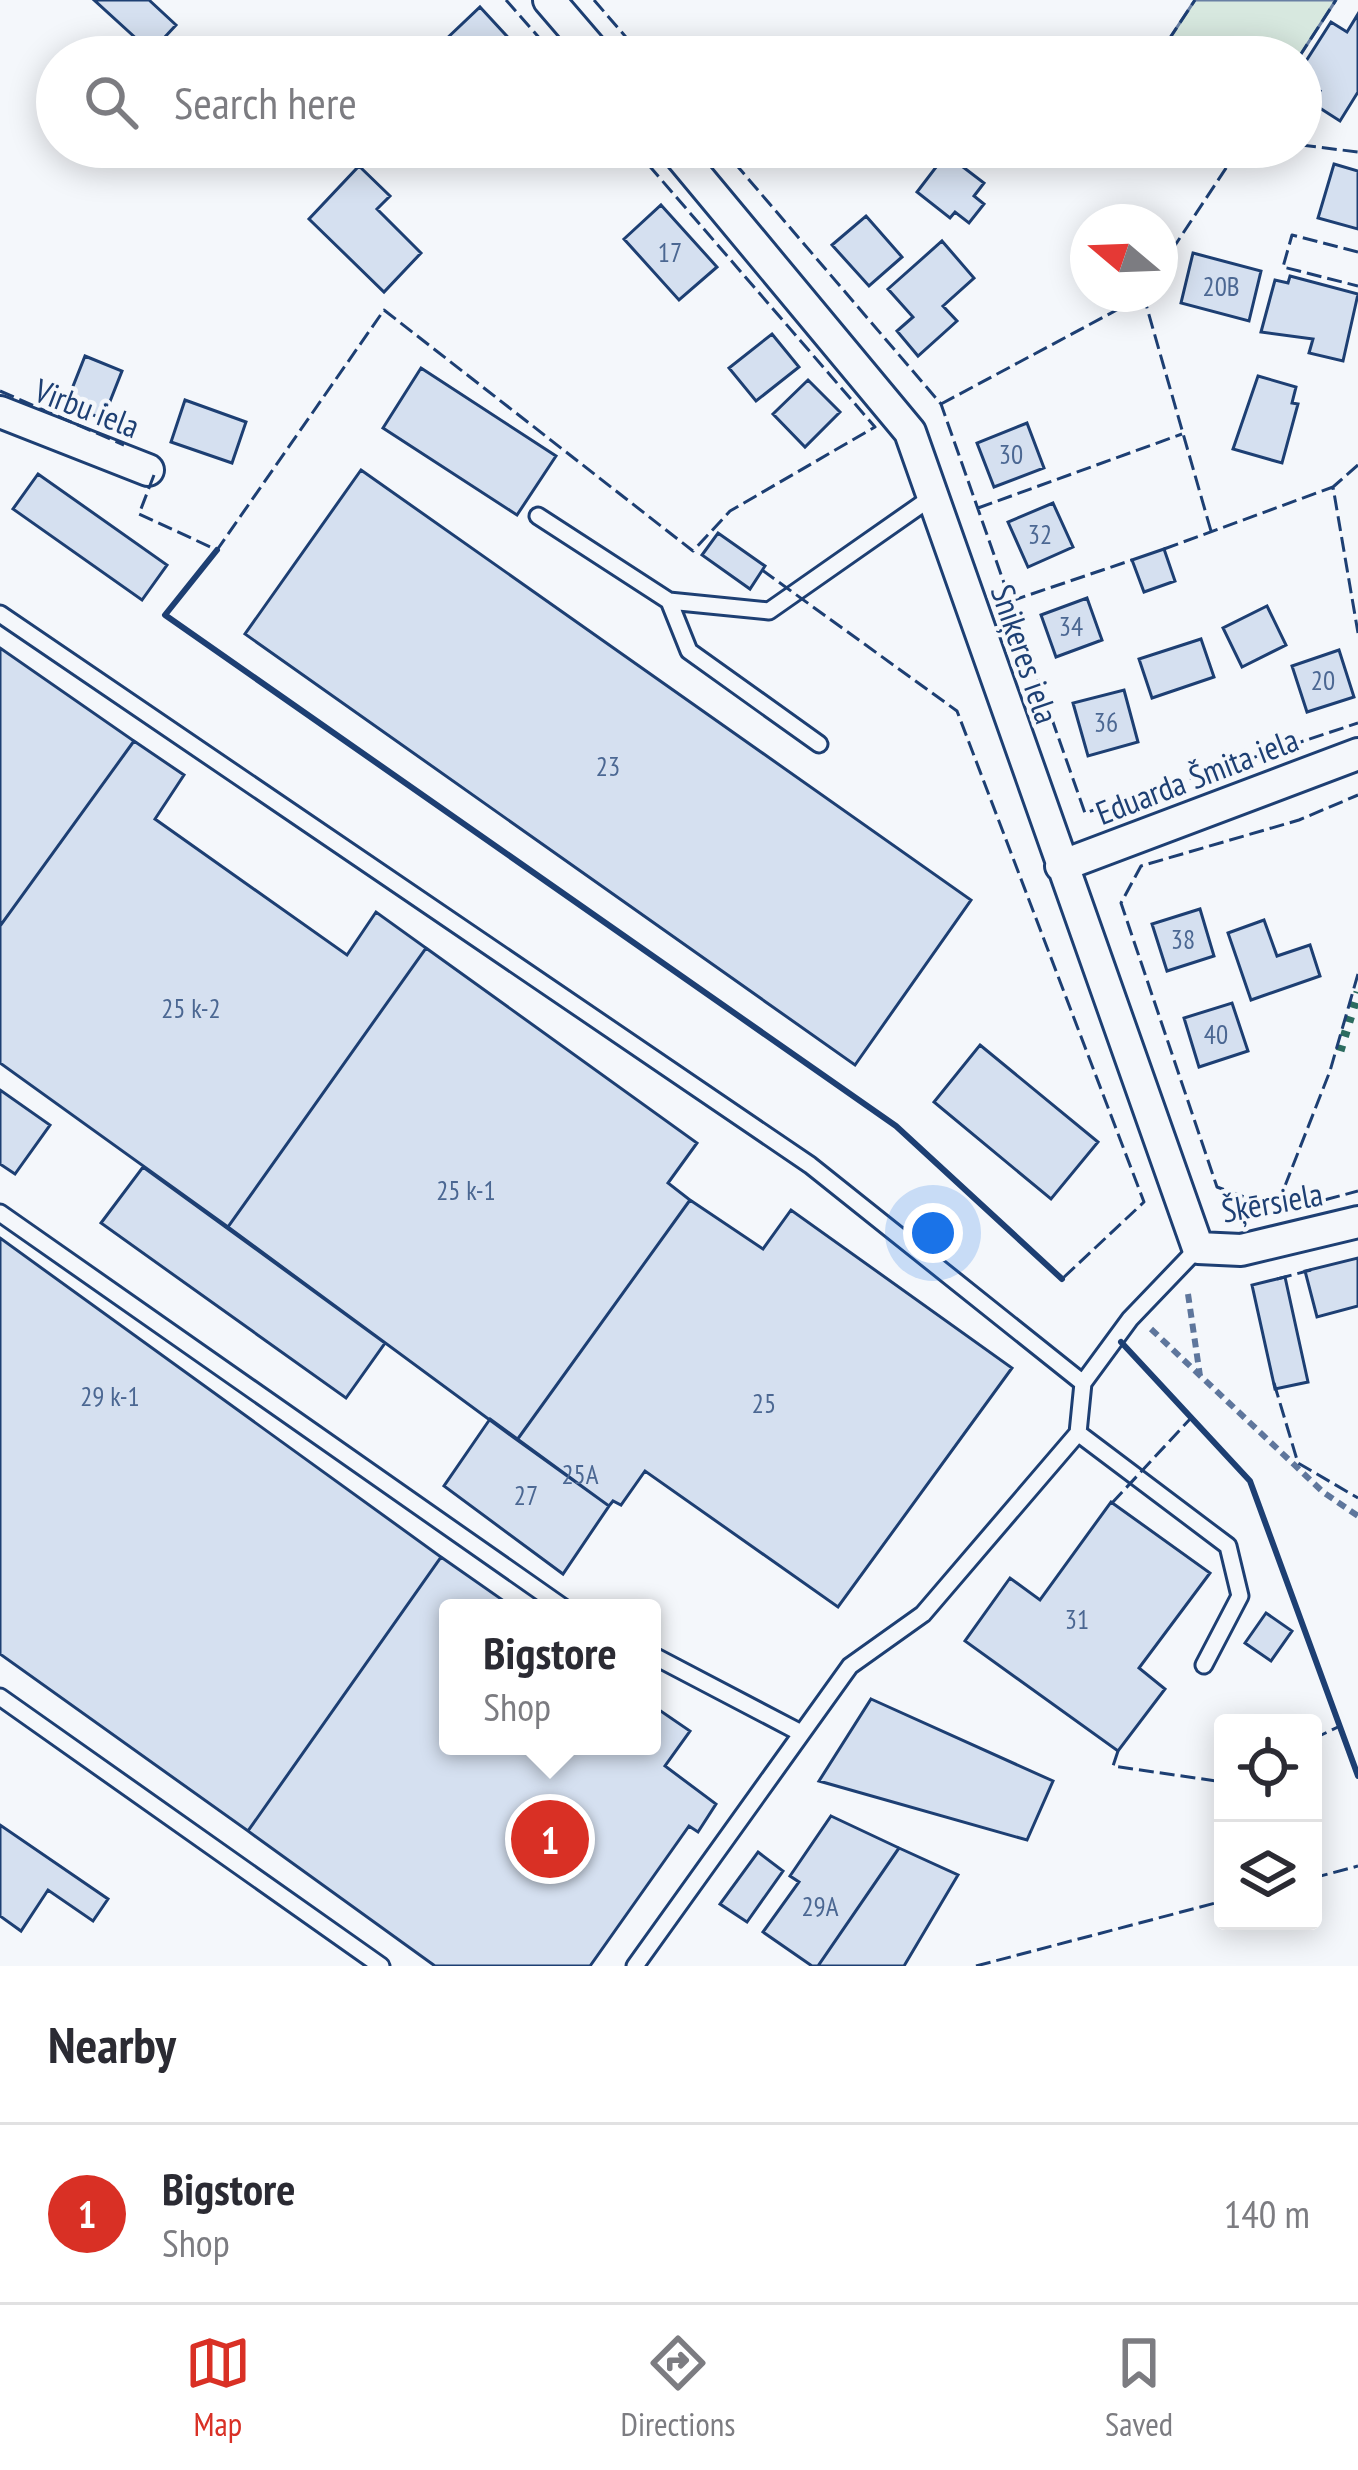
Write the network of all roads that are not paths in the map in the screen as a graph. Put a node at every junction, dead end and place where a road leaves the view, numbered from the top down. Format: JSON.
{"nodes":[{"id":1,"x":549,"y":0,"type":"edge"},
{"id":2,"x":580,"y":36,"type":"edge"},
{"id":3,"x":690,"y":168,"type":"edge"},
{"id":4,"x":0,"y":412,"type":"edge"},
{"id":5,"x":148,"y":470,"type":"dead end"},
{"id":6,"x":932,"y":497,"type":"junction"},
{"id":7,"x":538,"y":516,"type":"dead end"},
{"id":8,"x":669,"y":601,"type":"junction"},
{"id":9,"x":0,"y":614,"type":"edge"},
{"id":10,"x":819,"y":744,"type":"dead end"},
{"id":11,"x":1358,"y":754,"type":"edge"},
{"id":12,"x":1060,"y":866,"type":"junction"},
{"id":13,"x":0,"y":1213,"type":"edge"},
{"id":14,"x":1358,"y":1222,"type":"edge"},
{"id":15,"x":1191,"y":1258,"type":"junction"},
{"id":16,"x":1083,"y":1383,"type":"junction"},
{"id":17,"x":1078,"y":1432,"type":"junction"},
{"id":18,"x":551,"y":1599,"type":"edge"},
{"id":19,"x":661,"y":1659,"type":"edge"},
{"id":20,"x":1204,"y":1665,"type":"dead end"},
{"id":21,"x":0,"y":1697,"type":"edge"},
{"id":22,"x":799,"y":1732,"type":"junction"},
{"id":23,"x":381,"y":1966,"type":"edge"},
{"id":24,"x":635,"y":1966,"type":"edge"}],
"edges":[{"from":1,"to":2,"type":"street"},
{"from":3,"to":6,"type":"street","name":"Sniķeres iela"},
{"from":4,"to":5,"type":"street","name":"Virbu iela"},
{"from":6,"to":8,"type":"lane"},
{"from":6,"to":12,"type":"street","name":"Sniķeres iela"},
{"from":7,"to":8,"type":"lane"},
{"from":8,"to":10,"type":"lane"},
{"from":9,"to":16,"type":"lane"},
{"from":11,"to":12,"type":"street","name":"Eduarda Šmita iela"},
{"from":12,"to":15,"type":"street","name":"Sniķeres iela"},
{"from":13,"to":18,"type":"lane"},
{"from":14,"to":15,"type":"street","name":"Šķērsiela"},
{"from":15,"to":16,"type":"lane"},
{"from":16,"to":17,"type":"lane"},
{"from":17,"to":20,"type":"lane"},
{"from":17,"to":22,"type":"lane"},
{"from":19,"to":22,"type":"lane"},
{"from":21,"to":23,"type":"lane"},
{"from":22,"to":24,"type":"lane"}]}
